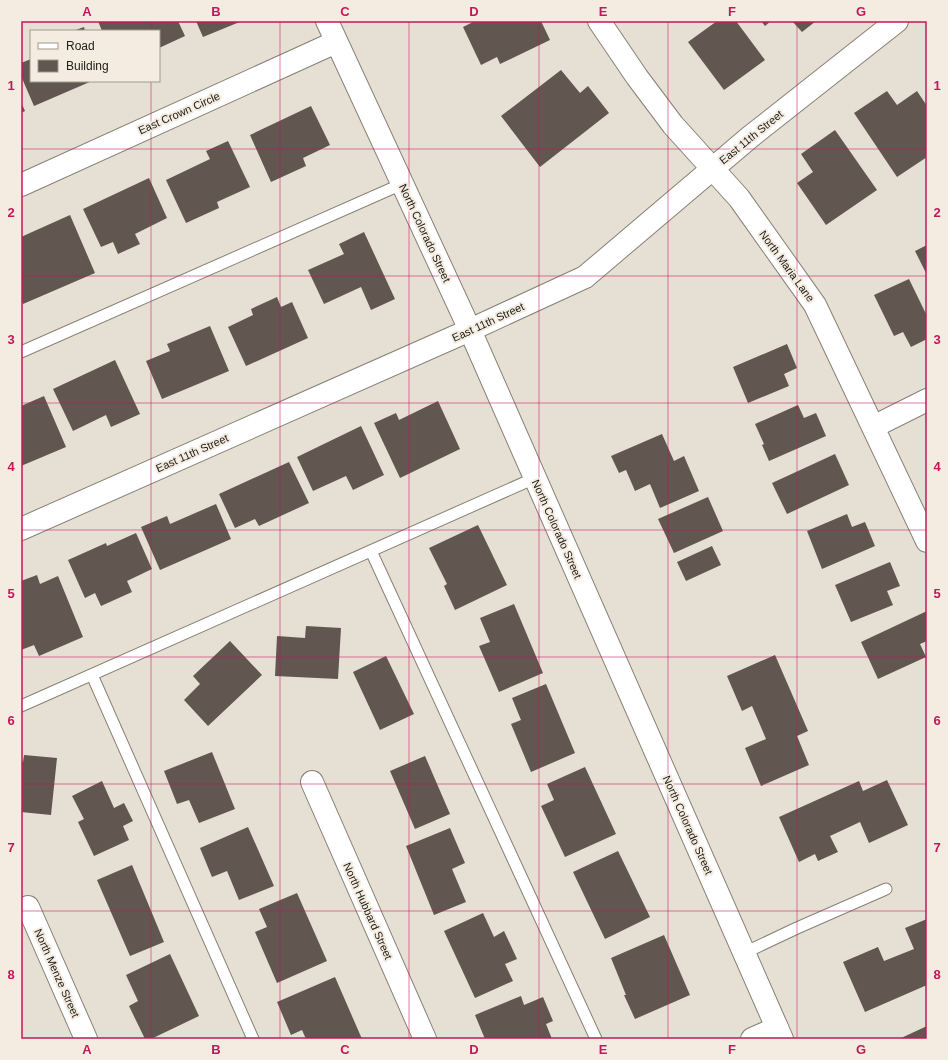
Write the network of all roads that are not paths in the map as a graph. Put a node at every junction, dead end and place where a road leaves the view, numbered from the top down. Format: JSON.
{"nodes":[{"id":1,"x":327,"y":21,"type":"edge"},
{"id":2,"x":599,"y":21,"type":"edge"},
{"id":3,"x":897,"y":21,"type":"edge"},
{"id":4,"x":336,"y":42,"type":"junction"},
{"id":5,"x":712,"y":169,"type":"junction"},
{"id":6,"x":402,"y":184,"type":"junction"},
{"id":7,"x":21,"y":185,"type":"edge"},
{"id":8,"x":470,"y":330,"type":"junction"},
{"id":9,"x":21,"y":352,"type":"edge"},
{"id":10,"x":927,"y":400,"type":"edge"},
{"id":11,"x":873,"y":427,"type":"junction"},
{"id":12,"x":535,"y":478,"type":"junction"},
{"id":13,"x":21,"y":529,"type":"edge"},
{"id":14,"x":927,"y":541,"type":"edge"},
{"id":15,"x":371,"y":551,"type":"junction"},
{"id":16,"x":92,"y":674,"type":"junction"},
{"id":17,"x":21,"y":706,"type":"edge"},
{"id":18,"x":312,"y":782,"type":"dead end"},
{"id":19,"x":886,"y":889,"type":"dead end"},
{"id":20,"x":28,"y":907,"type":"dead end"},
{"id":21,"x":744,"y":953,"type":"junction"},
{"id":22,"x":779,"y":1034,"type":"edge"},
{"id":23,"x":86,"y":1039,"type":"edge"},
{"id":24,"x":254,"y":1039,"type":"edge"},
{"id":25,"x":425,"y":1039,"type":"edge"},
{"id":26,"x":596,"y":1039,"type":"edge"},
{"id":27,"x":752,"y":1039,"type":"edge"}],
"edges":[{"from":1,"to":4,"type":"street","name":"North Colorado Street"},
{"from":2,"to":5,"type":"street","name":"North Maria Lane"},
{"from":3,"to":5,"type":"street","name":"East 11th Street"},
{"from":4,"to":6,"type":"street","name":"North Colorado Street"},
{"from":4,"to":7,"type":"street","name":"East Crown Circle"},
{"from":5,"to":8,"type":"street","name":"East 11th Street"},
{"from":5,"to":11,"type":"street","name":"North Maria Lane"},
{"from":6,"to":8,"type":"street","name":"North Colorado Street"},
{"from":6,"to":9,"type":"lane"},
{"from":8,"to":12,"type":"street","name":"North Colorado Street"},
{"from":8,"to":13,"type":"street","name":"East 11th Street"},
{"from":10,"to":11,"type":"street"},
{"from":11,"to":14,"type":"street","name":"North Maria Lane"},
{"from":12,"to":15,"type":"lane"},
{"from":12,"to":21,"type":"street","name":"North Colorado Street"},
{"from":15,"to":16,"type":"lane"},
{"from":15,"to":26,"type":"lane"},
{"from":16,"to":17,"type":"lane"},
{"from":16,"to":24,"type":"lane"},
{"from":18,"to":25,"type":"street","name":"North Hubbard Street"},
{"from":19,"to":21,"type":"lane"},
{"from":20,"to":23,"type":"street","name":"North Menze Street"},
{"from":21,"to":22,"type":"street","name":"North Colorado Street"},
{"from":22,"to":27,"type":"street"}]}
